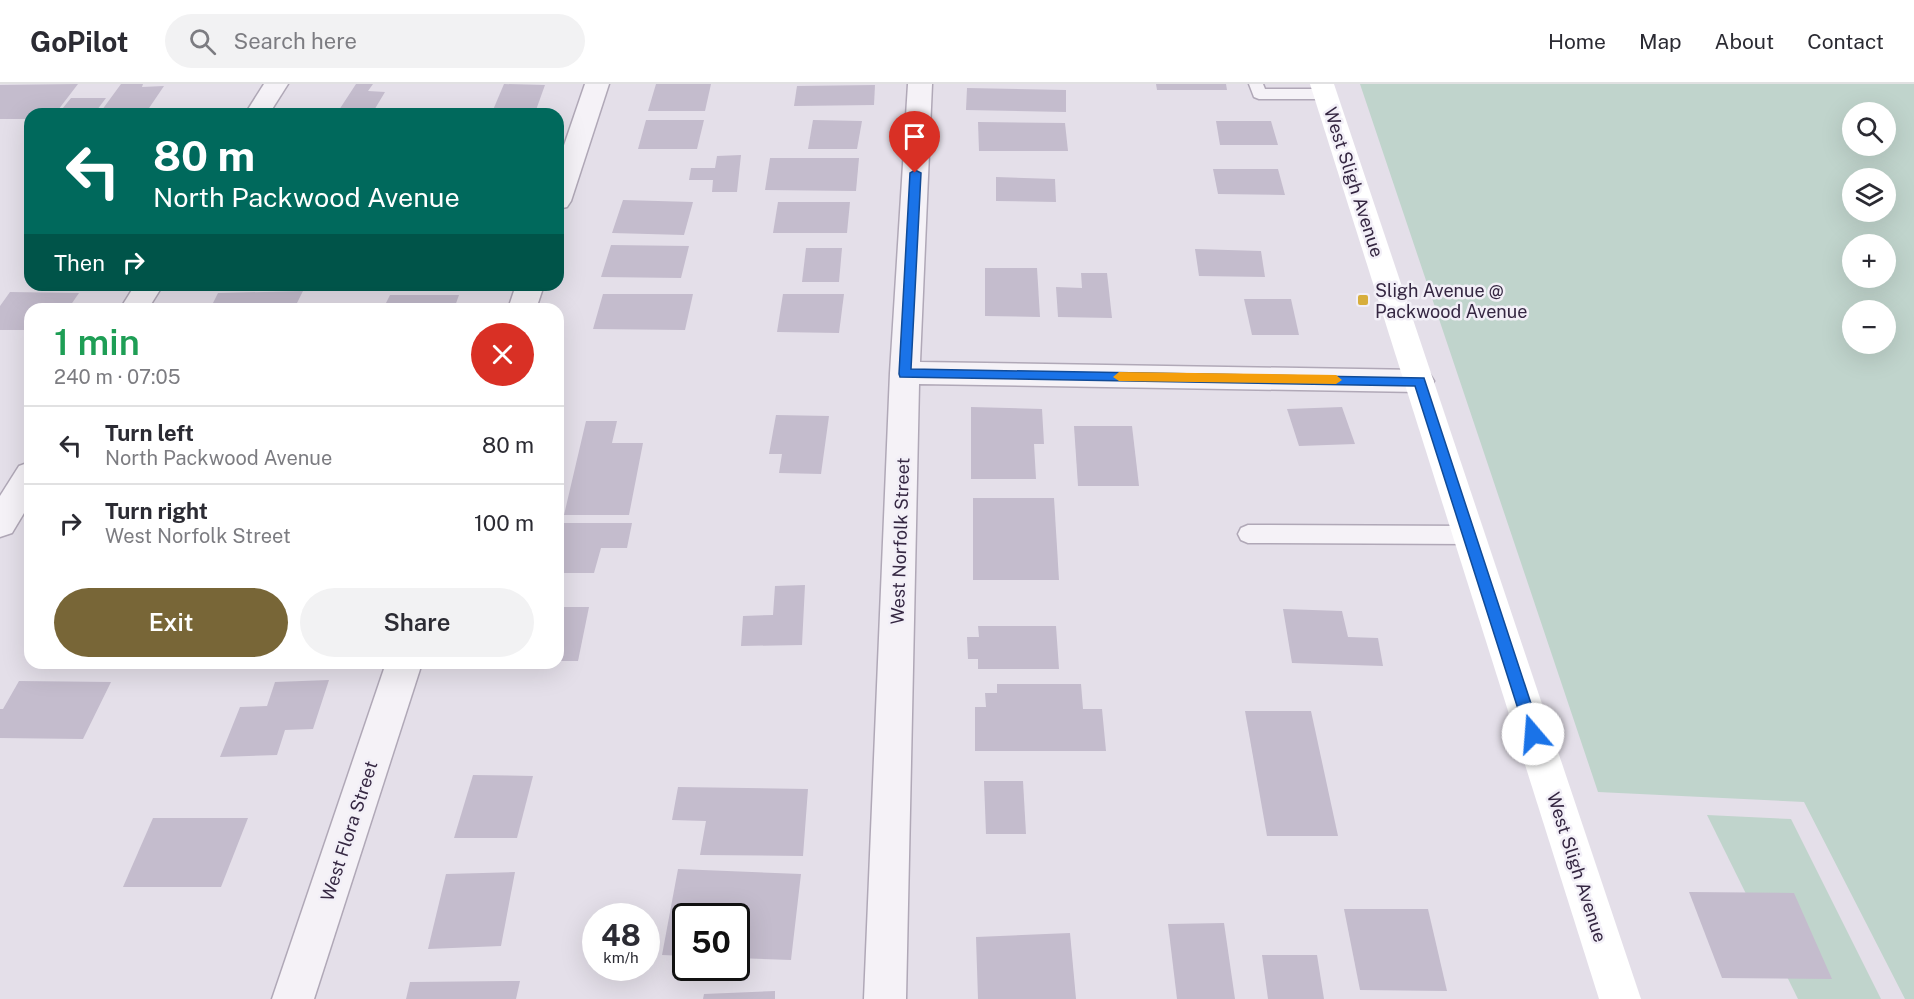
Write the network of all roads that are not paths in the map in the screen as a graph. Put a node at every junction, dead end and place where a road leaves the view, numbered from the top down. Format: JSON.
{"nodes":[{"id":1,"x":276,"y":84,"type":"edge"},
{"id":2,"x":597,"y":84,"type":"edge"},
{"id":3,"x":920,"y":84,"type":"edge"},
{"id":4,"x":1256,"y":84,"type":"edge"},
{"id":5,"x":1324,"y":89,"type":"edge"},
{"id":6,"x":262,"y":108,"type":"edge"},
{"id":7,"x":564,"y":183,"type":"edge"},
{"id":8,"x":905,"y":374,"type":"junction"},
{"id":9,"x":1419,"y":381,"type":"junction"},
{"id":10,"x":24,"y":485,"type":"edge"},
{"id":11,"x":0,"y":524,"type":"edge"},
{"id":12,"x":1248,"y":534,"type":"dead end"},
{"id":13,"x":1469,"y":535,"type":"junction"},
{"id":14,"x":402,"y":669,"type":"edge"},
{"id":15,"x":293,"y":999,"type":"edge"},
{"id":16,"x":885,"y":999,"type":"edge"},
{"id":17,"x":1620,"y":999,"type":"edge"}],
"edges":[{"from":1,"to":6,"type":"street"},
{"from":2,"to":7,"type":"street"},
{"from":3,"to":8,"type":"street","name":"West Norfolk Street"},
{"from":4,"to":5,"type":"lane"},
{"from":5,"to":9,"type":"main road","name":"West Sligh Avenue"},
{"from":8,"to":9,"type":"street"},
{"from":8,"to":16,"type":"street","name":"West Norfolk Street"},
{"from":9,"to":13,"type":"main road","name":"West Sligh Avenue"},
{"from":10,"to":11,"type":"street"},
{"from":12,"to":13,"type":"lane"},
{"from":13,"to":17,"type":"main road","name":"West Sligh Avenue"},
{"from":14,"to":15,"type":"street","name":"West Flora Street"}]}
